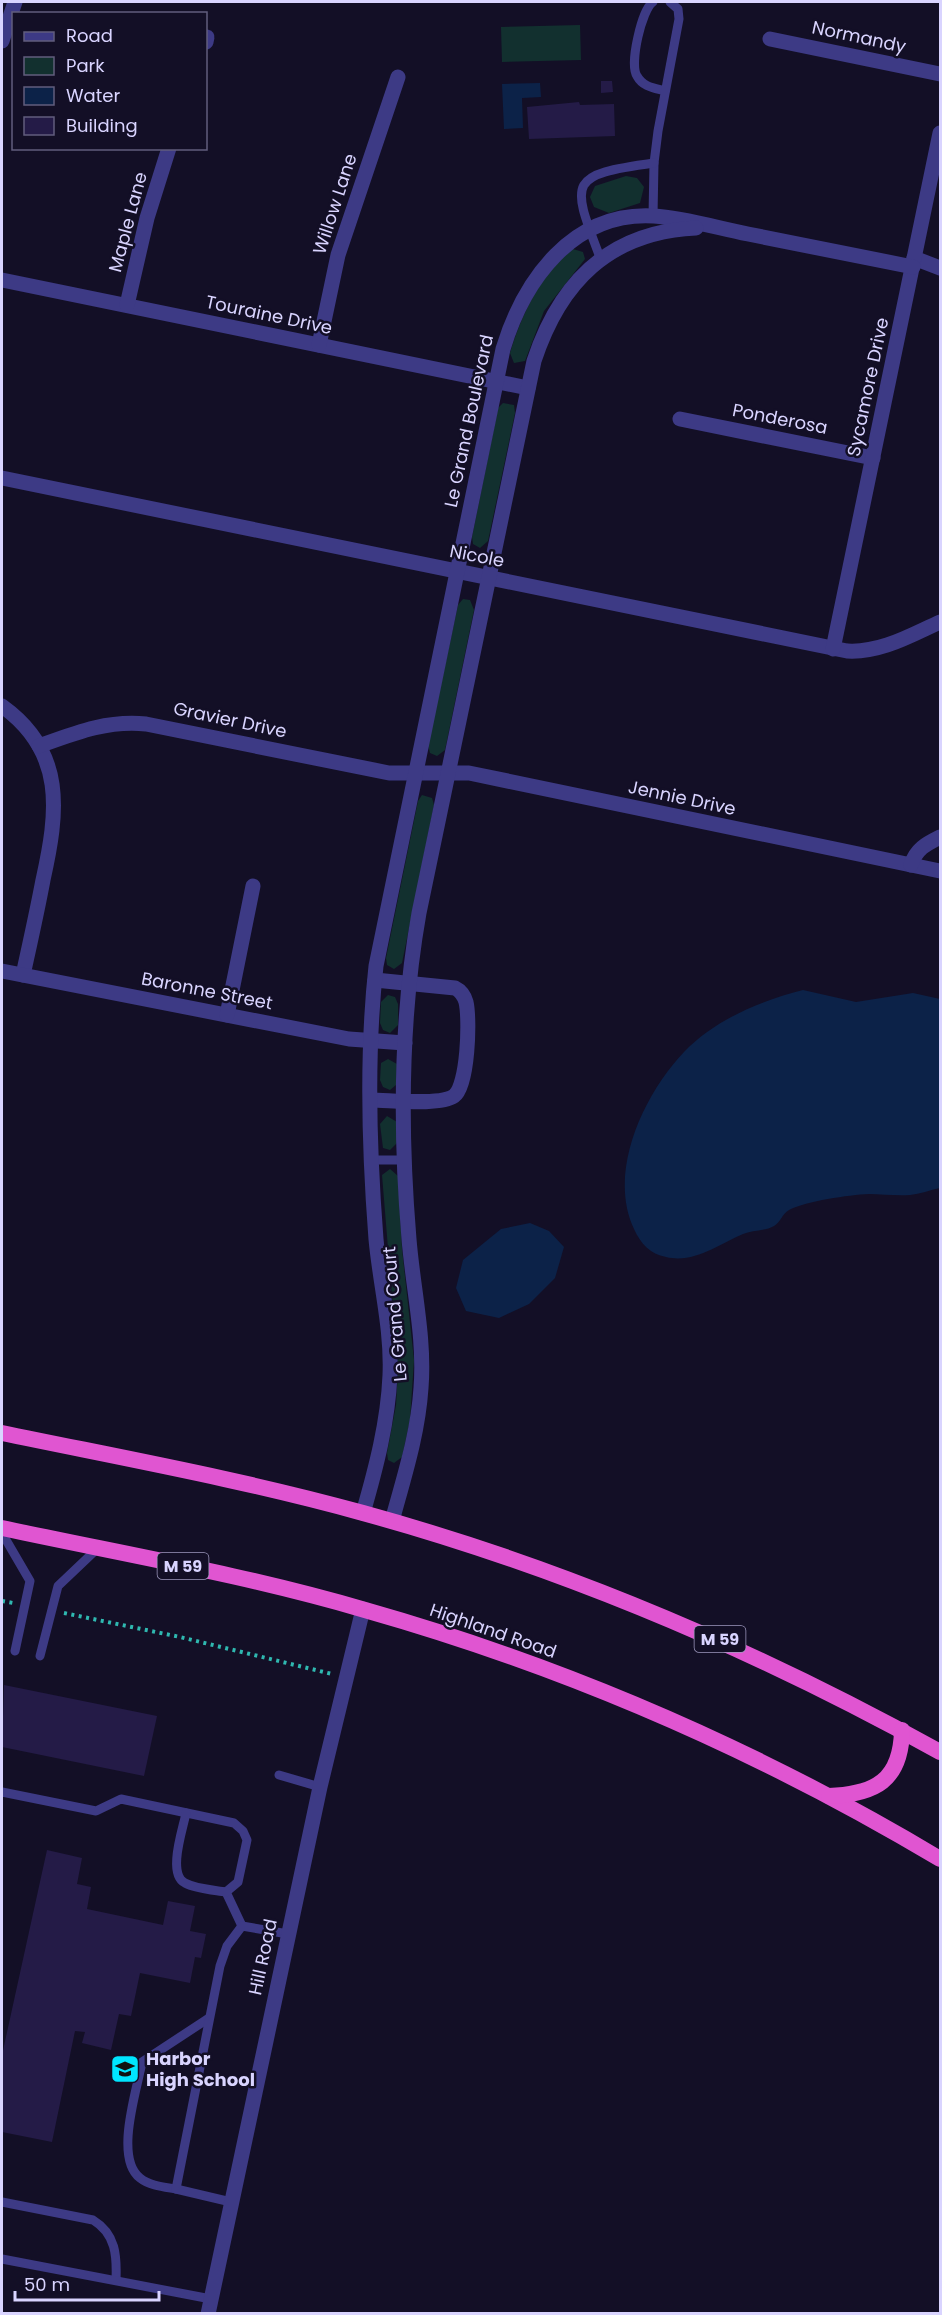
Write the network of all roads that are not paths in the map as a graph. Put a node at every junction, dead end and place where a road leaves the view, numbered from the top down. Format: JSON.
{"nodes":[{"id":1,"x":15,"y":2,"type":"edge"},
{"id":2,"x":653,"y":2,"type":"edge"},
{"id":3,"x":670,"y":2,"type":"edge"},
{"id":4,"x":770,"y":39,"type":"dead end"},
{"id":5,"x":2,"y":41,"type":"edge"},
{"id":6,"x":940,"y":74,"type":"edge"},
{"id":7,"x":399,"y":77,"type":"dead end"},
{"id":8,"x":665,"y":91,"type":"junction"},
{"id":9,"x":940,"y":134,"type":"edge"},
{"id":10,"x":168,"y":150,"type":"edge"},
{"id":11,"x":654,"y":163,"type":"junction"},
{"id":12,"x":653,"y":216,"type":"junction"},
{"id":13,"x":711,"y":228,"type":"junction"},
{"id":14,"x":589,"y":230,"type":"junction"},
{"id":15,"x":600,"y":260,"type":"junction"},
{"id":16,"x":914,"y":263,"type":"junction"},
{"id":17,"x":940,"y":268,"type":"edge"},
{"id":18,"x":2,"y":280,"type":"edge"},
{"id":19,"x":127,"y":306,"type":"junction"},
{"id":20,"x":319,"y":345,"type":"junction"},
{"id":21,"x":496,"y":381,"type":"junction"},
{"id":22,"x":528,"y":388,"type":"junction"},
{"id":23,"x":680,"y":419,"type":"dead end"},
{"id":24,"x":873,"y":458,"type":"junction"},
{"id":25,"x":2,"y":478,"type":"edge"},
{"id":26,"x":456,"y":571,"type":"junction"},
{"id":27,"x":489,"y":578,"type":"junction"},
{"id":28,"x":940,"y":622,"type":"edge"},
{"id":29,"x":833,"y":649,"type":"junction"},
{"id":30,"x":2,"y":706,"type":"edge"},
{"id":31,"x":39,"y":746,"type":"junction"},
{"id":32,"x":415,"y":773,"type":"junction"},
{"id":33,"x":448,"y":773,"type":"junction"},
{"id":34,"x":940,"y":837,"type":"edge"},
{"id":35,"x":911,"y":865,"type":"junction"},
{"id":36,"x":940,"y":871,"type":"edge"},
{"id":37,"x":253,"y":886,"type":"dead end"},
{"id":38,"x":2,"y":971,"type":"edge"},
{"id":39,"x":23,"y":975,"type":"junction"},
{"id":40,"x":375,"y":980,"type":"junction"},
{"id":41,"x":408,"y":982,"type":"junction"},
{"id":42,"x":227,"y":1015,"type":"junction"},
{"id":43,"x":372,"y":1042,"type":"junction"},
{"id":44,"x":405,"y":1043,"type":"junction"},
{"id":45,"x":371,"y":1100,"type":"junction"},
{"id":46,"x":404,"y":1100,"type":"junction"},
{"id":47,"x":372,"y":1160,"type":"junction"},
{"id":48,"x":405,"y":1160,"type":"junction"},
{"id":49,"x":2,"y":1434,"type":"edge"},
{"id":50,"x":363,"y":1513,"type":"junction"},
{"id":51,"x":392,"y":1521,"type":"junction"},
{"id":52,"x":2,"y":1528,"type":"edge"},
{"id":53,"x":2,"y":1533,"type":"edge"},
{"id":54,"x":98,"y":1548,"type":"junction"},
{"id":55,"x":363,"y":1609,"type":"junction"},
{"id":56,"x":15,"y":1651,"type":"dead end"},
{"id":57,"x":40,"y":1656,"type":"dead end"},
{"id":58,"x":902,"y":1730,"type":"junction"},
{"id":59,"x":940,"y":1752,"type":"edge"},
{"id":60,"x":279,"y":1775,"type":"dead end"},
{"id":61,"x":320,"y":1787,"type":"junction"},
{"id":62,"x":2,"y":1792,"type":"edge"},
{"id":63,"x":828,"y":1796,"type":"junction"},
{"id":64,"x":186,"y":1813,"type":"junction"},
{"id":65,"x":940,"y":1859,"type":"edge"},
{"id":66,"x":226,"y":1892,"type":"junction"},
{"id":67,"x":242,"y":1926,"type":"junction"},
{"id":68,"x":288,"y":1934,"type":"junction"},
{"id":69,"x":209,"y":2018,"type":"junction"},
{"id":70,"x":176,"y":2188,"type":"junction"},
{"id":71,"x":2,"y":2202,"type":"edge"},
{"id":72,"x":231,"y":2202,"type":"junction"},
{"id":73,"x":2,"y":2259,"type":"edge"},
{"id":74,"x":116,"y":2280,"type":"junction"},
{"id":75,"x":210,"y":2306,"type":"edge"}],
"edges":[{"from":1,"to":5,"type":"street"},
{"from":2,"to":8,"type":"lane"},
{"from":3,"to":8,"type":"lane"},
{"from":4,"to":6,"type":"street","name":"Normandy"},
{"from":7,"to":20,"type":"street","name":"Willow Lane"},
{"from":8,"to":11,"type":"lane"},
{"from":9,"to":16,"type":"street","name":"Sycamore Drive"},
{"from":10,"to":19,"type":"street","name":"Maple Lane"},
{"from":11,"to":12,"type":"lane"},
{"from":11,"to":14,"type":"lane"},
{"from":12,"to":13,"type":"street","name":"Le Grand Boulevard"},
{"from":12,"to":14,"type":"street","name":"Le Grand Boulevard"},
{"from":13,"to":15,"type":"street","name":"Le Grand Boulevard"},
{"from":13,"to":16,"type":"street","name":"Le Grand Boulevard"},
{"from":14,"to":15,"type":"lane"},
{"from":14,"to":21,"type":"street","name":"Le Grand Boulevard"},
{"from":15,"to":22,"type":"street","name":"Le Grand Boulevard"},
{"from":16,"to":17,"type":"street","name":"Le Grand Boulevard"},
{"from":16,"to":24,"type":"street","name":"Sycamore Drive"},
{"from":18,"to":19,"type":"street","name":"Touraine Drive"},
{"from":19,"to":20,"type":"street","name":"Touraine Drive"},
{"from":20,"to":21,"type":"street","name":"Touraine Drive"},
{"from":21,"to":22,"type":"street","name":"Touraine Drive"},
{"from":21,"to":26,"type":"street","name":"Le Grand Boulevard"},
{"from":22,"to":27,"type":"street","name":"Le Grand Boulevard"},
{"from":23,"to":24,"type":"street","name":"Ponderosa"},
{"from":24,"to":29,"type":"street","name":"Sycamore Drive"},
{"from":25,"to":26,"type":"street","name":"Nicole"},
{"from":26,"to":27,"type":"street","name":"Nicole"},
{"from":26,"to":32,"type":"street","name":"Le Grand Boulevard"},
{"from":27,"to":29,"type":"street","name":"Nicole"},
{"from":27,"to":33,"type":"street","name":"Le Grand Boulevard"},
{"from":28,"to":29,"type":"street","name":"Nicole"},
{"from":30,"to":31,"type":"street"},
{"from":31,"to":32,"type":"street","name":"Gravier Drive"},
{"from":31,"to":39,"type":"street"},
{"from":32,"to":33,"type":"street","name":"Jennie Drive"},
{"from":32,"to":40,"type":"street","name":"Le Grand Court"},
{"from":33,"to":35,"type":"street","name":"Jennie Drive"},
{"from":33,"to":41,"type":"street","name":"Le Grand Court"},
{"from":34,"to":35,"type":"street"},
{"from":35,"to":36,"type":"street","name":"Jennie Drive"},
{"from":37,"to":42,"type":"street"},
{"from":38,"to":39,"type":"street","name":"Baronne Street"},
{"from":39,"to":42,"type":"street","name":"Baronne Street"},
{"from":40,"to":41,"type":"street"},
{"from":40,"to":43,"type":"street","name":"Le Grand Court"},
{"from":41,"to":44,"type":"street","name":"Le Grand Court"},
{"from":41,"to":46,"type":"street"},
{"from":42,"to":43,"type":"street","name":"Baronne Street"},
{"from":43,"to":44,"type":"street","name":"Baronne Street"},
{"from":43,"to":45,"type":"street","name":"Le Grand Court"},
{"from":44,"to":46,"type":"street","name":"Le Grand Court"},
{"from":45,"to":46,"type":"street"},
{"from":45,"to":47,"type":"street","name":"Le Grand Court"},
{"from":46,"to":48,"type":"street","name":"Le Grand Court"},
{"from":47,"to":48,"type":"lane"},
{"from":47,"to":50,"type":"street","name":"Le Grand Court"},
{"from":48,"to":51,"type":"street","name":"Le Grand Court"},
{"from":49,"to":50,"type":"highway","number":"M 59"},
{"from":50,"to":51,"type":"highway","number":"M 59"},
{"from":51,"to":58,"type":"highway","number":"M 59"},
{"from":52,"to":54,"type":"highway","name":"Highland Road","number":"M 59"},
{"from":53,"to":56,"type":"lane"},
{"from":54,"to":55,"type":"highway","name":"Highland Road","number":"M 59"},
{"from":54,"to":57,"type":"lane"},
{"from":55,"to":61,"type":"street","name":"Hill Road"},
{"from":55,"to":63,"type":"highway","name":"Highland Road","number":"M 59"},
{"from":58,"to":59,"type":"highway","number":"M 59"},
{"from":58,"to":63,"type":"highway"},
{"from":60,"to":61,"type":"lane"},
{"from":61,"to":68,"type":"street","name":"Hill Road"},
{"from":62,"to":64,"type":"lane"},
{"from":63,"to":65,"type":"highway","name":"Highland Road","number":"M 59"},
{"from":64,"to":66,"type":"lane"},
{"from":64,"to":66,"type":"lane"},
{"from":66,"to":67,"type":"lane"},
{"from":67,"to":68,"type":"lane"},
{"from":67,"to":69,"type":"lane"},
{"from":68,"to":72,"type":"street","name":"Hill Road"},
{"from":69,"to":70,"type":"lane"},
{"from":69,"to":70,"type":"lane"},
{"from":70,"to":72,"type":"lane"},
{"from":71,"to":74,"type":"lane"},
{"from":72,"to":75,"type":"street","name":"Hill Road"},
{"from":73,"to":74,"type":"lane"},
{"from":74,"to":75,"type":"lane"}]}
